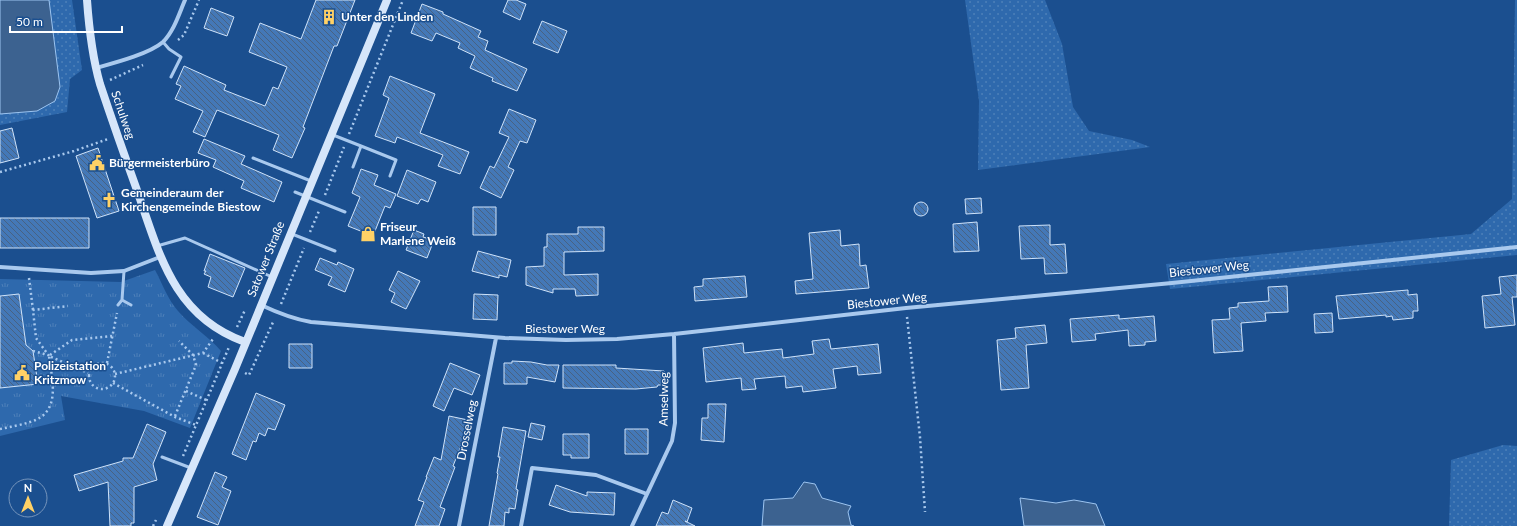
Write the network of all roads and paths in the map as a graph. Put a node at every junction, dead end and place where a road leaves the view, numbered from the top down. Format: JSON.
{"nodes":[{"id":1,"x":87,"y":0,"type":"edge"},
{"id":2,"x":185,"y":0,"type":"edge"},
{"id":3,"x":387,"y":0,"type":"edge"},
{"id":4,"x":163,"y":42,"type":"junction"},
{"id":5,"x":96,"y":68,"type":"junction"},
{"id":6,"x":171,"y":77,"type":"dead end"},
{"id":7,"x":331,"y":134,"type":"junction"},
{"id":8,"x":118,"y":136,"type":"junction"},
{"id":9,"x":362,"y":146,"type":"junction"},
{"id":10,"x":254,"y":158,"type":"dead end"},
{"id":11,"x":353,"y":167,"type":"dead end"},
{"id":12,"x":0,"y":172,"type":"edge"},
{"id":13,"x":390,"y":176,"type":"dead end"},
{"id":14,"x":311,"y":182,"type":"junction"},
{"id":15,"x":295,"y":192,"type":"dead end"},
{"id":16,"x":305,"y":196,"type":"junction"},
{"id":17,"x":345,"y":212,"type":"dead end"},
{"id":18,"x":290,"y":233,"type":"junction"},
{"id":19,"x":156,"y":246,"type":"junction"},
{"id":20,"x":1517,"y":248,"type":"edge"},
{"id":21,"x":335,"y":251,"type":"dead end"},
{"id":22,"x":160,"y":257,"type":"junction"},
{"id":23,"x":0,"y":267,"type":"edge"},
{"id":24,"x":124,"y":271,"type":"junction"},
{"id":25,"x":272,"y":276,"type":"junction"},
{"id":26,"x":30,"y":283,"type":"dead end"},
{"id":27,"x":122,"y":300,"type":"junction"},
{"id":28,"x":131,"y":305,"type":"dead end"},
{"id":29,"x":260,"y":305,"type":"junction"},
{"id":30,"x":68,"y":306,"type":"dead end"},
{"id":31,"x":118,"y":306,"type":"joint"},
{"id":32,"x":906,"y":308,"type":"junction"},
{"id":33,"x":33,"y":310,"type":"junction"},
{"id":34,"x":219,"y":330,"type":"junction"},
{"id":35,"x":674,"y":334,"type":"junction"},
{"id":36,"x":71,"y":336,"type":"dead end"},
{"id":37,"x":112,"y":336,"type":"junction"},
{"id":38,"x":233,"y":338,"type":"junction"},
{"id":39,"x":496,"y":338,"type":"junction"},
{"id":40,"x":72,"y":340,"type":"junction"},
{"id":41,"x":179,"y":341,"type":"dead end"},
{"id":42,"x":245,"y":342,"type":"junction"},
{"id":43,"x":33,"y":351,"type":"dead end"},
{"id":44,"x":203,"y":353,"type":"junction"},
{"id":45,"x":193,"y":355,"type":"junction"},
{"id":46,"x":49,"y":356,"type":"junction"},
{"id":47,"x":107,"y":363,"type":"junction"},
{"id":48,"x":222,"y":363,"type":"junction"},
{"id":49,"x":88,"y":373,"type":"junction"},
{"id":50,"x":115,"y":374,"type":"junction"},
{"id":51,"x":113,"y":383,"type":"junction"},
{"id":52,"x":186,"y":391,"type":"junction"},
{"id":53,"x":206,"y":400,"type":"junction"},
{"id":54,"x":175,"y":416,"type":"junction"},
{"id":55,"x":196,"y":426,"type":"junction"},
{"id":56,"x":0,"y":429,"type":"edge"},
{"id":57,"x":162,"y":457,"type":"dead end"},
{"id":58,"x":180,"y":463,"type":"junction"},
{"id":59,"x":191,"y":468,"type":"junction"},
{"id":60,"x":647,"y":494,"type":"junction"},
{"id":61,"x":925,"y":512,"type":"dead end"},
{"id":62,"x":156,"y":519,"type":"dead end"},
{"id":63,"x":153,"y":526,"type":"edge"},
{"id":64,"x":166,"y":526,"type":"edge"},
{"id":65,"x":459,"y":526,"type":"edge"},
{"id":66,"x":521,"y":526,"type":"edge"},
{"id":67,"x":632,"y":526,"type":"edge"}],
"edges":[{"from":1,"to":5,"type":"main road","name":"Schulweg"},
{"from":2,"to":4,"type":"street"},
{"from":3,"to":7,"type":"main road","name":"Satower Straße"},
{"from":4,"to":5,"type":"street"},
{"from":4,"to":6,"type":"lane"},
{"from":5,"to":8,"type":"main road","name":"Schulweg"},
{"from":7,"to":9,"type":"lane"},
{"from":7,"to":14,"type":"main road","name":"Satower Straße"},
{"from":8,"to":12,"type":"path"},
{"from":8,"to":19,"type":"main road","name":"Schulweg"},
{"from":9,"to":11,"type":"lane"},
{"from":9,"to":13,"type":"lane"},
{"from":10,"to":14,"type":"lane"},
{"from":14,"to":16,"type":"main road","name":"Satower Straße"},
{"from":15,"to":16,"type":"lane"},
{"from":16,"to":17,"type":"lane"},
{"from":16,"to":18,"type":"main road","name":"Satower Straße"},
{"from":18,"to":21,"type":"lane"},
{"from":18,"to":25,"type":"main road","name":"Satower Straße"},
{"from":19,"to":22,"type":"main road","name":"Schulweg"},
{"from":19,"to":25,"type":"lane"},
{"from":20,"to":32,"type":"street","name":"Biestower Weg"},
{"from":22,"to":24,"type":"street"},
{"from":22,"to":34,"type":"main road","name":"Schulweg"},
{"from":23,"to":24,"type":"street"},
{"from":24,"to":27,"type":"lane"},
{"from":25,"to":29,"type":"main road","name":"Satower Straße"},
{"from":26,"to":33,"type":"path"},
{"from":27,"to":28,"type":"lane"},
{"from":27,"to":31,"type":"lane"},
{"from":29,"to":39,"type":"street","name":"Biestower Weg"},
{"from":29,"to":42,"type":"main road","name":"Satower Straße"},
{"from":30,"to":33,"type":"path"},
{"from":31,"to":37,"type":"path"},
{"from":32,"to":35,"type":"street","name":"Biestower Weg"},
{"from":32,"to":61,"type":"path"},
{"from":33,"to":46,"type":"path"},
{"from":34,"to":38,"type":"main road","name":"Schulweg"},
{"from":34,"to":44,"type":"path"},
{"from":35,"to":39,"type":"street","name":"Biestower Weg"},
{"from":35,"to":60,"type":"street","name":"Amselweg"},
{"from":36,"to":40,"type":"path"},
{"from":37,"to":40,"type":"path"},
{"from":37,"to":47,"type":"path"},
{"from":38,"to":42,"type":"main road","name":"Schulweg"},
{"from":38,"to":48,"type":"path"},
{"from":39,"to":65,"type":"street","name":"Drosselweg"},
{"from":40,"to":46,"type":"path"},
{"from":41,"to":45,"type":"path"},
{"from":42,"to":59,"type":"main road","name":"Satower Straße"},
{"from":43,"to":46,"type":"path"},
{"from":44,"to":45,"type":"path"},
{"from":44,"to":48,"type":"path"},
{"from":45,"to":50,"type":"path"},
{"from":45,"to":52,"type":"path"},
{"from":46,"to":49,"type":"path"},
{"from":46,"to":56,"type":"path"},
{"from":47,"to":49,"type":"path"},
{"from":47,"to":50,"type":"path"},
{"from":48,"to":53,"type":"path"},
{"from":49,"to":51,"type":"path"},
{"from":50,"to":51,"type":"path"},
{"from":51,"to":54,"type":"path"},
{"from":52,"to":53,"type":"path"},
{"from":52,"to":54,"type":"path"},
{"from":53,"to":55,"type":"path"},
{"from":54,"to":55,"type":"path"},
{"from":55,"to":58,"type":"path"},
{"from":57,"to":58,"type":"lane"},
{"from":58,"to":59,"type":"lane"},
{"from":59,"to":64,"type":"main road","name":"Satower Straße"},
{"from":60,"to":66,"type":"street"},
{"from":60,"to":67,"type":"street","name":"Amselweg"},
{"from":62,"to":63,"type":"path"}]}
